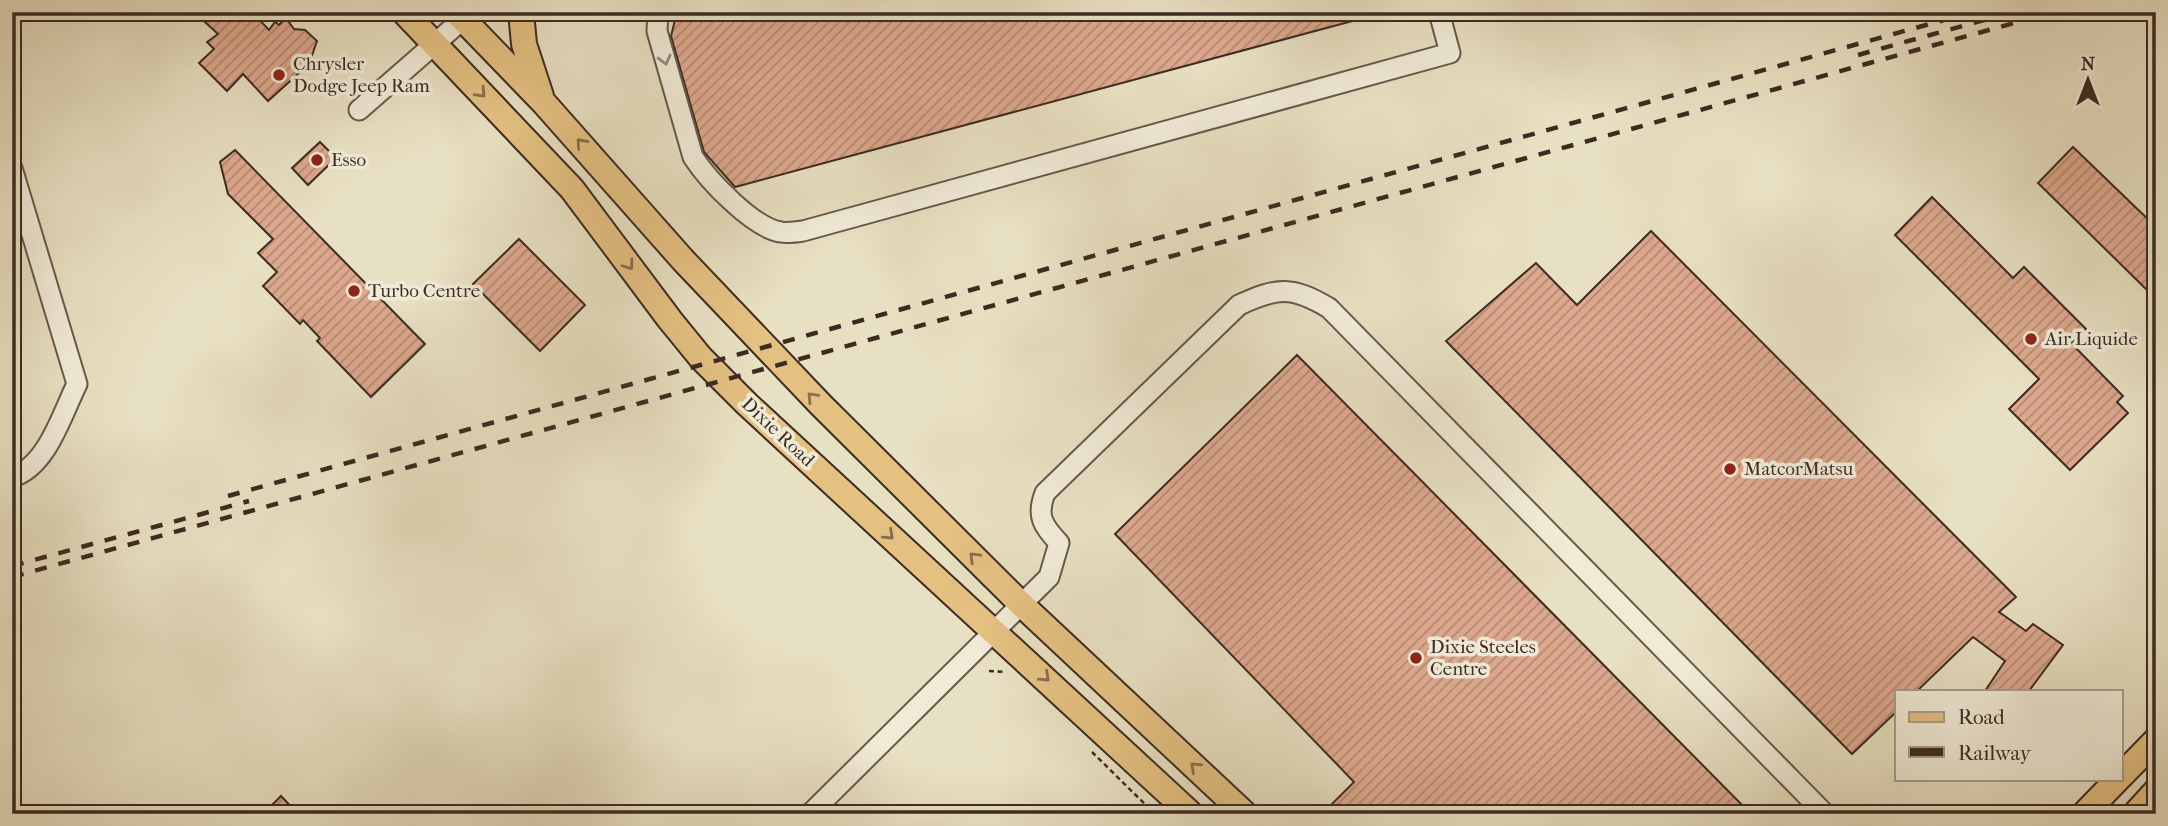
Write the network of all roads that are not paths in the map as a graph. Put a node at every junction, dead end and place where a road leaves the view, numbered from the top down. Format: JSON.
{"nodes":[{"id":1,"x":404,"y":12,"type":"edge"},
{"id":2,"x":521,"y":12,"type":"edge"},
{"id":3,"x":658,"y":12,"type":"edge"},
{"id":4,"x":1439,"y":12,"type":"edge"},
{"id":5,"x":463,"y":15,"type":"edge"},
{"id":6,"x":434,"y":43,"type":"junction"},
{"id":7,"x":544,"y":103,"type":"junction"},
{"id":8,"x":359,"y":110,"type":"dead end"},
{"id":9,"x":12,"y":168,"type":"edge"},
{"id":10,"x":12,"y":477,"type":"edge"},
{"id":11,"x":1022,"y":605,"type":"junction"},
{"id":12,"x":995,"y":631,"type":"junction"},
{"id":13,"x":2156,"y":740,"type":"edge"},
{"id":14,"x":2122,"y":776,"type":"edge"},
{"id":15,"x":2118,"y":780,"type":"edge"},
{"id":16,"x":2156,"y":791,"type":"edge"},
{"id":17,"x":810,"y":814,"type":"edge"},
{"id":18,"x":1191,"y":814,"type":"edge"},
{"id":19,"x":1245,"y":814,"type":"edge"},
{"id":20,"x":1825,"y":814,"type":"edge"},
{"id":21,"x":2084,"y":814,"type":"edge"},
{"id":22,"x":2135,"y":814,"type":"edge"}],
"edges":[{"from":1,"to":6,"type":"main road","name":"Dixie Road"},
{"from":2,"to":7,"type":"main road"},
{"from":3,"to":4,"type":"street","one_way":true},
{"from":5,"to":6,"type":"street"},
{"from":5,"to":7,"type":"main road"},
{"from":6,"to":8,"type":"street"},
{"from":6,"to":12,"type":"main road","name":"Dixie Road","one_way":true},
{"from":11,"to":7,"type":"main road","one_way":true},
{"from":9,"to":10,"type":"street"},
{"from":11,"to":12,"type":"street"},
{"from":19,"to":11,"type":"main road","one_way":true},
{"from":11,"to":20,"type":"street"},
{"from":12,"to":17,"type":"street"},
{"from":12,"to":18,"type":"main road","name":"Dixie Road","one_way":true},
{"from":13,"to":14,"type":"main road"},
{"from":15,"to":21,"type":"main road"},
{"from":16,"to":22,"type":"main road"}]}
